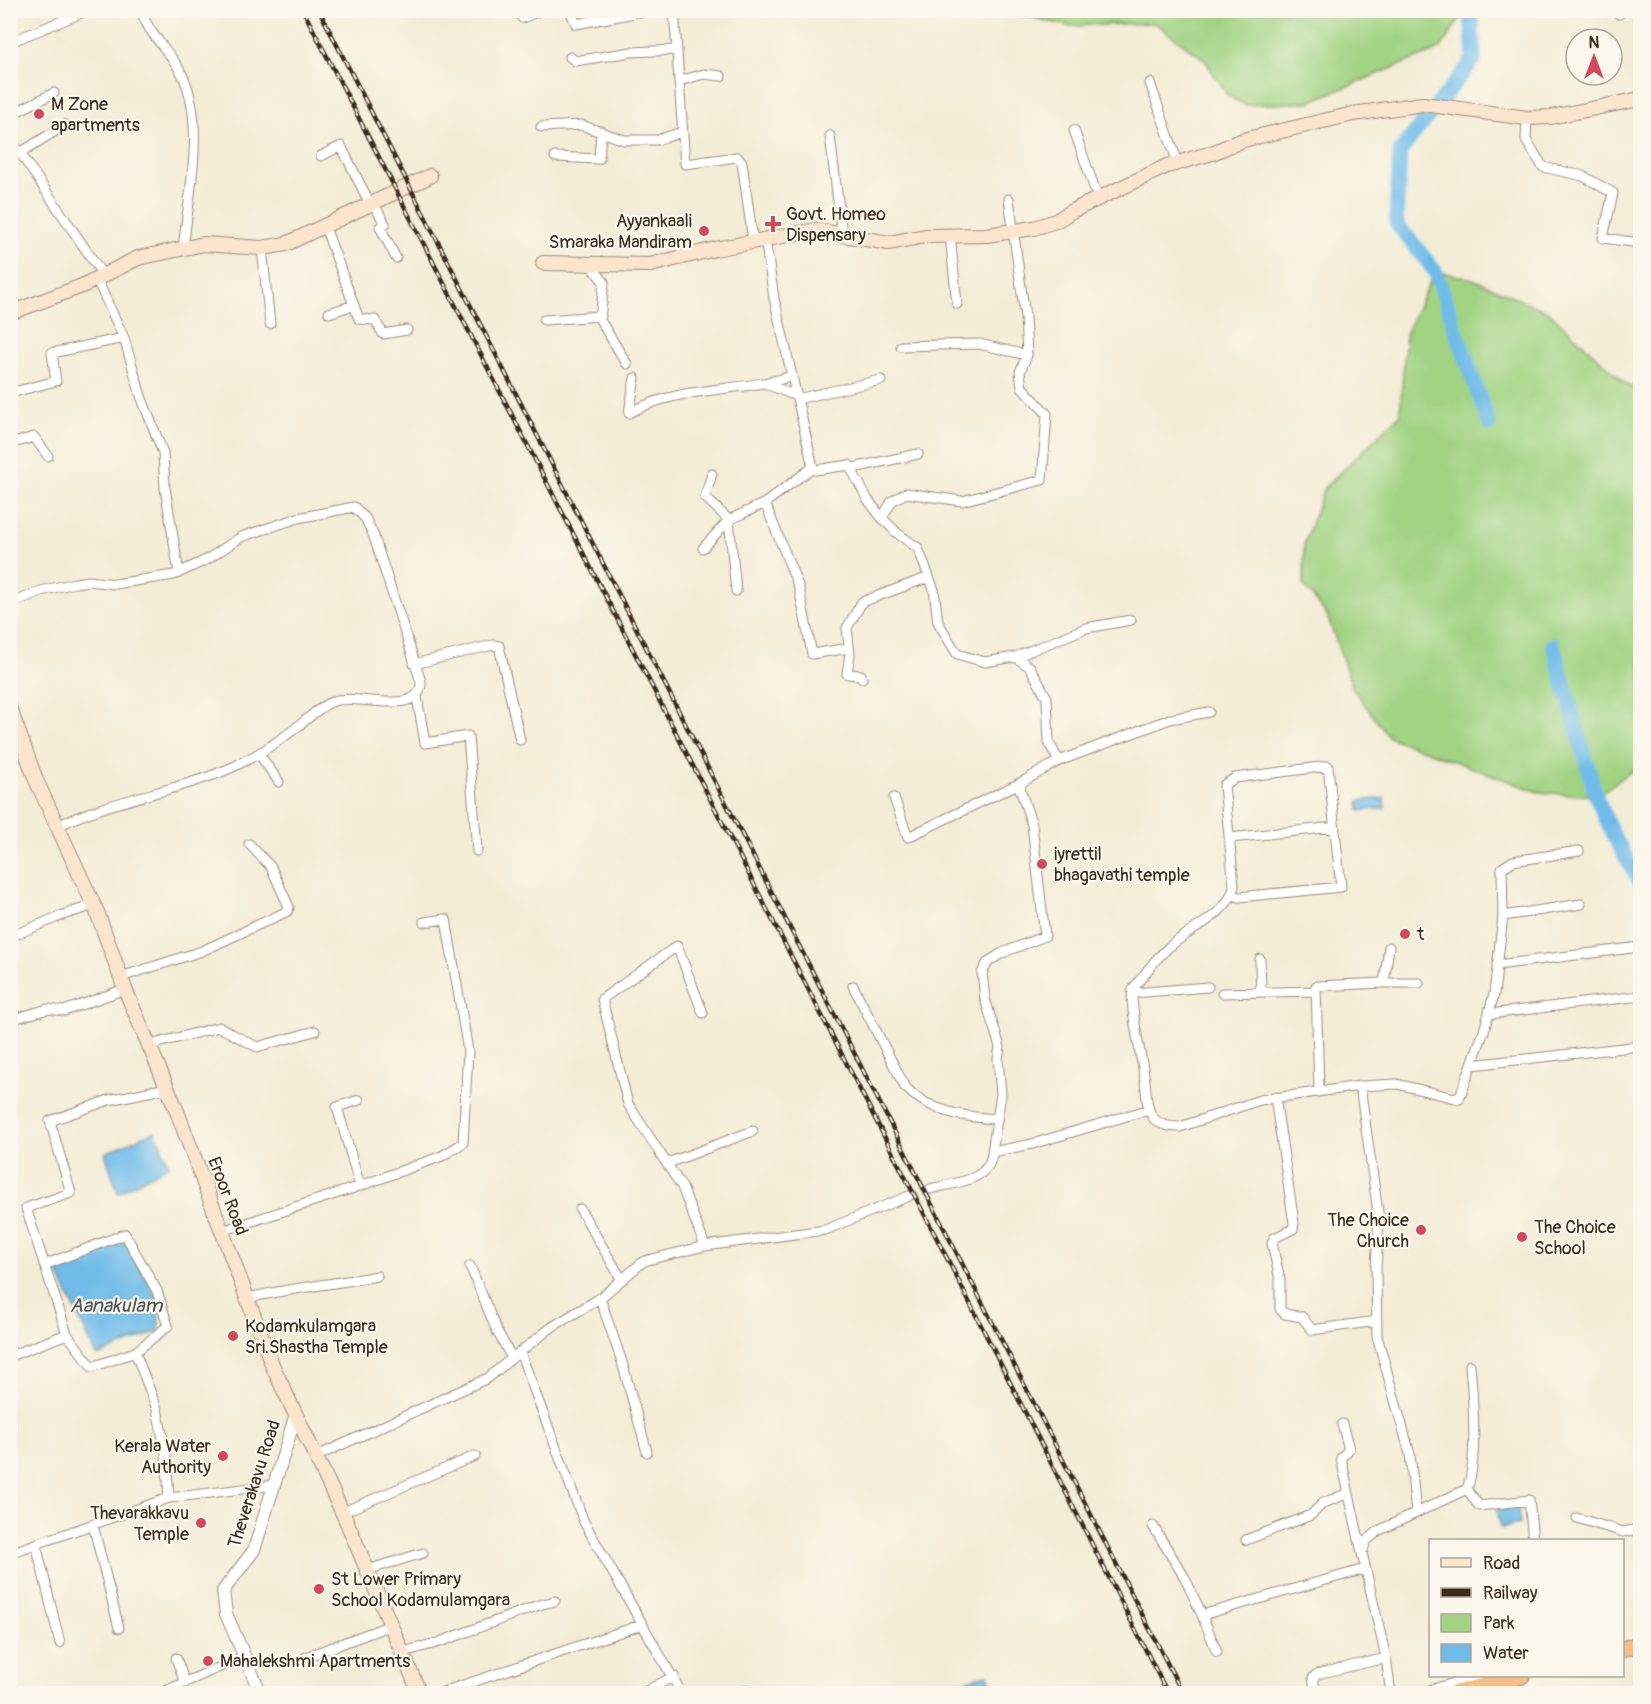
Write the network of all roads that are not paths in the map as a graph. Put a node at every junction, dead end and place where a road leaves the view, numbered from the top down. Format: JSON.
{"nodes":[{"id":1,"x":89,"y":10,"type":"edge"},
{"id":2,"x":141,"y":10,"type":"edge"},
{"id":3,"x":542,"y":10,"type":"edge"},
{"id":4,"x":570,"y":10,"type":"edge"},
{"id":5,"x":650,"y":10,"type":"edge"},
{"id":6,"x":674,"y":10,"type":"edge"},
{"id":7,"x":522,"y":18,"type":"dead end"},
{"id":8,"x":10,"y":42,"type":"edge"},
{"id":9,"x":675,"y":50,"type":"junction"},
{"id":10,"x":570,"y":57,"type":"dead end"},
{"id":11,"x":721,"y":76,"type":"dead end"},
{"id":12,"x":679,"y":81,"type":"junction"},
{"id":13,"x":1150,"y":83,"type":"dead end"},
{"id":14,"x":54,"y":93,"type":"dead end"},
{"id":15,"x":1641,"y":99,"type":"edge"},
{"id":16,"x":10,"y":115,"type":"edge"},
{"id":17,"x":1527,"y":118,"type":"junction"},
{"id":18,"x":65,"y":125,"type":"dead end"},
{"id":19,"x":541,"y":127,"type":"dead end"},
{"id":20,"x":1074,"y":130,"type":"dead end"},
{"id":21,"x":601,"y":131,"type":"junction"},
{"id":22,"x":682,"y":132,"type":"junction"},
{"id":23,"x":830,"y":136,"type":"dead end"},
{"id":24,"x":10,"y":138,"type":"edge"},
{"id":25,"x":20,"y":153,"type":"junction"},
{"id":26,"x":321,"y":156,"type":"dead end"},
{"id":27,"x":555,"y":157,"type":"dead end"},
{"id":28,"x":1178,"y":163,"type":"junction"},
{"id":29,"x":430,"y":176,"type":"dead end"},
{"id":30,"x":1098,"y":198,"type":"junction"},
{"id":31,"x":1009,"y":199,"type":"dead end"},
{"id":32,"x":373,"y":205,"type":"junction"},
{"id":33,"x":325,"y":227,"type":"junction"},
{"id":34,"x":1011,"y":231,"type":"junction"},
{"id":35,"x":842,"y":234,"type":"junction"},
{"id":36,"x":950,"y":235,"type":"junction"},
{"id":37,"x":759,"y":240,"type":"junction"},
{"id":38,"x":1641,"y":243,"type":"edge"},
{"id":39,"x":262,"y":248,"type":"junction"},
{"id":40,"x":183,"y":250,"type":"junction"},
{"id":41,"x":396,"y":258,"type":"dead end"},
{"id":42,"x":543,"y":263,"type":"dead end"},
{"id":43,"x":589,"y":263,"type":"junction"},
{"id":44,"x":100,"y":277,"type":"junction"},
{"id":45,"x":957,"y":304,"type":"dead end"},
{"id":46,"x":354,"y":305,"type":"junction"},
{"id":47,"x":10,"y":313,"type":"edge"},
{"id":48,"x":329,"y":314,"type":"dead end"},
{"id":49,"x":601,"y":316,"type":"junction"},
{"id":50,"x":544,"y":320,"type":"dead end"},
{"id":51,"x":270,"y":324,"type":"dead end"},
{"id":52,"x":407,"y":330,"type":"dead end"},
{"id":53,"x":124,"y":338,"type":"junction"},
{"id":54,"x":901,"y":346,"type":"dead end"},
{"id":55,"x":1027,"y":355,"type":"junction"},
{"id":56,"x":627,"y":364,"type":"dead end"},
{"id":57,"x":792,"y":376,"type":"junction"},
{"id":58,"x":635,"y":378,"type":"dead end"},
{"id":59,"x":881,"y":380,"type":"dead end"},
{"id":60,"x":766,"y":384,"type":"junction"},
{"id":61,"x":10,"y":393,"type":"edge"},
{"id":62,"x":797,"y":398,"type":"junction"},
{"id":63,"x":10,"y":444,"type":"edge"},
{"id":64,"x":918,"y":454,"type":"dead end"},
{"id":65,"x":48,"y":456,"type":"dead end"},
{"id":66,"x":813,"y":467,"type":"junction"},
{"id":67,"x":853,"y":468,"type":"junction"},
{"id":68,"x":712,"y":474,"type":"dead end"},
{"id":69,"x":765,"y":503,"type":"junction"},
{"id":70,"x":882,"y":518,"type":"junction"},
{"id":71,"x":729,"y":520,"type":"junction"},
{"id":72,"x":703,"y":548,"type":"dead end"},
{"id":73,"x":178,"y":573,"type":"junction"},
{"id":74,"x":929,"y":577,"type":"junction"},
{"id":75,"x":736,"y":591,"type":"dead end"},
{"id":76,"x":10,"y":604,"type":"edge"},
{"id":77,"x":1131,"y":620,"type":"dead end"},
{"id":78,"x":849,"y":648,"type":"junction"},
{"id":79,"x":1015,"y":657,"type":"junction"},
{"id":80,"x":414,"y":664,"type":"junction"},
{"id":81,"x":862,"y":678,"type":"dead end"},
{"id":82,"x":417,"y":697,"type":"junction"},
{"id":83,"x":10,"y":709,"type":"edge"},
{"id":84,"x":1209,"y":712,"type":"dead end"},
{"id":85,"x":520,"y":740,"type":"dead end"},
{"id":86,"x":17,"y":747,"type":"edge"},
{"id":87,"x":259,"y":754,"type":"junction"},
{"id":88,"x":1059,"y":761,"type":"junction"},
{"id":89,"x":279,"y":782,"type":"dead end"},
{"id":90,"x":1022,"y":782,"type":"junction"},
{"id":91,"x":894,"y":798,"type":"dead end"},
{"id":92,"x":58,"y":826,"type":"junction"},
{"id":93,"x":1335,"y":827,"type":"junction"},
{"id":94,"x":1230,"y":838,"type":"junction"},
{"id":95,"x":249,"y":844,"type":"dead end"},
{"id":96,"x":1579,"y":850,"type":"dead end"},
{"id":97,"x":477,"y":851,"type":"dead end"},
{"id":98,"x":1233,"y":895,"type":"junction"},
{"id":99,"x":1581,"y":904,"type":"dead end"},
{"id":100,"x":94,"y":905,"type":"junction"},
{"id":101,"x":1503,"y":915,"type":"junction"},
{"id":102,"x":424,"y":922,"type":"dead end"},
{"id":103,"x":10,"y":938,"type":"edge"},
{"id":104,"x":1389,"y":947,"type":"dead end"},
{"id":105,"x":1641,"y":947,"type":"edge"},
{"id":106,"x":1260,"y":959,"type":"dead end"},
{"id":107,"x":1497,"y":965,"type":"junction"},
{"id":108,"x":123,"y":983,"type":"junction"},
{"id":109,"x":1384,"y":983,"type":"junction"},
{"id":110,"x":1419,"y":983,"type":"dead end"},
{"id":111,"x":853,"y":986,"type":"dead end"},
{"id":112,"x":1208,"y":987,"type":"dead end"},
{"id":113,"x":1316,"y":991,"type":"junction"},
{"id":114,"x":1261,"y":992,"type":"junction"},
{"id":115,"x":1133,"y":993,"type":"junction"},
{"id":116,"x":1222,"y":993,"type":"dead end"},
{"id":117,"x":1641,"y":996,"type":"edge"},
{"id":118,"x":704,"y":1013,"type":"dead end"},
{"id":119,"x":1490,"y":1014,"type":"junction"},
{"id":120,"x":10,"y":1020,"type":"edge"},
{"id":121,"x":315,"y":1031,"type":"dead end"},
{"id":122,"x":150,"y":1046,"type":"junction"},
{"id":123,"x":1641,"y":1046,"type":"edge"},
{"id":124,"x":1472,"y":1065,"type":"junction"},
{"id":125,"x":1360,"y":1086,"type":"junction"},
{"id":126,"x":167,"y":1088,"type":"junction"},
{"id":127,"x":1319,"y":1091,"type":"junction"},
{"id":128,"x":1275,"y":1097,"type":"junction"},
{"id":129,"x":359,"y":1100,"type":"dead end"},
{"id":130,"x":1147,"y":1110,"type":"junction"},
{"id":131,"x":997,"y":1119,"type":"junction"},
{"id":132,"x":753,"y":1131,"type":"dead end"},
{"id":133,"x":992,"y":1152,"type":"junction"},
{"id":134,"x":668,"y":1164,"type":"junction"},
{"id":135,"x":360,"y":1186,"type":"junction"},
{"id":136,"x":930,"y":1189,"type":"tunnel mouth"},
{"id":137,"x":909,"y":1196,"type":"tunnel mouth"},
{"id":138,"x":580,"y":1209,"type":"dead end"},
{"id":139,"x":222,"y":1231,"type":"junction"},
{"id":140,"x":705,"y":1246,"type":"junction"},
{"id":141,"x":44,"y":1265,"type":"junction"},
{"id":142,"x":470,"y":1266,"type":"dead end"},
{"id":143,"x":377,"y":1276,"type":"dead end"},
{"id":144,"x":622,"y":1280,"type":"junction"},
{"id":145,"x":248,"y":1298,"type":"junction"},
{"id":146,"x":600,"y":1298,"type":"junction"},
{"id":147,"x":1377,"y":1321,"type":"junction"},
{"id":148,"x":68,"y":1334,"type":"junction"},
{"id":149,"x":135,"y":1352,"type":"junction"},
{"id":150,"x":516,"y":1355,"type":"junction"},
{"id":151,"x":10,"y":1356,"type":"edge"},
{"id":152,"x":1470,"y":1365,"type":"dead end"},
{"id":153,"x":296,"y":1414,"type":"junction"},
{"id":154,"x":1342,"y":1424,"type":"dead end"},
{"id":155,"x":647,"y":1452,"type":"dead end"},
{"id":156,"x":317,"y":1456,"type":"junction"},
{"id":157,"x":475,"y":1456,"type":"dead end"},
{"id":158,"x":275,"y":1485,"type":"junction"},
{"id":159,"x":1467,"y":1489,"type":"junction"},
{"id":160,"x":1347,"y":1494,"type":"junction"},
{"id":161,"x":169,"y":1498,"type":"junction"},
{"id":162,"x":343,"y":1512,"type":"junction"},
{"id":163,"x":1416,"y":1513,"type":"junction"},
{"id":164,"x":1577,"y":1518,"type":"dead end"},
{"id":165,"x":93,"y":1525,"type":"junction"},
{"id":166,"x":1153,"y":1526,"type":"dead end"},
{"id":167,"x":1641,"y":1529,"type":"edge"},
{"id":168,"x":1533,"y":1539,"type":"edge"},
{"id":169,"x":1246,"y":1540,"type":"dead end"},
{"id":170,"x":36,"y":1544,"type":"junction"},
{"id":171,"x":10,"y":1553,"type":"edge"},
{"id":172,"x":423,"y":1553,"type":"dead end"},
{"id":173,"x":1362,"y":1553,"type":"junction"},
{"id":174,"x":1365,"y":1569,"type":"junction"},
{"id":175,"x":367,"y":1570,"type":"junction"},
{"id":176,"x":555,"y":1601,"type":"dead end"},
{"id":177,"x":1202,"y":1615,"type":"junction"},
{"id":178,"x":391,"y":1625,"type":"junction"},
{"id":179,"x":642,"y":1625,"type":"junction"},
{"id":180,"x":118,"y":1628,"type":"dead end"},
{"id":181,"x":60,"y":1643,"type":"dead end"},
{"id":182,"x":1641,"y":1644,"type":"edge"},
{"id":183,"x":1624,"y":1649,"type":"edge"},
{"id":184,"x":403,"y":1652,"type":"junction"},
{"id":185,"x":1217,"y":1652,"type":"dead end"},
{"id":186,"x":245,"y":1656,"type":"junction"},
{"id":187,"x":306,"y":1657,"type":"dead end"},
{"id":188,"x":176,"y":1658,"type":"dead end"},
{"id":189,"x":1386,"y":1658,"type":"junction"},
{"id":190,"x":674,"y":1676,"type":"junction"},
{"id":191,"x":1475,"y":1677,"type":"edge"},
{"id":192,"x":1518,"y":1677,"type":"edge"},
{"id":193,"x":185,"y":1683,"type":"junction"},
{"id":194,"x":163,"y":1692,"type":"edge"},
{"id":195,"x":261,"y":1694,"type":"edge"},
{"id":196,"x":420,"y":1694,"type":"edge"},
{"id":197,"x":437,"y":1694,"type":"edge"},
{"id":198,"x":641,"y":1694,"type":"edge"},
{"id":199,"x":682,"y":1694,"type":"edge"},
{"id":200,"x":734,"y":1694,"type":"edge"},
{"id":201,"x":753,"y":1694,"type":"edge"},
{"id":202,"x":1316,"y":1694,"type":"edge"},
{"id":203,"x":1390,"y":1694,"type":"edge"},
{"id":204,"x":1415,"y":1694,"type":"edge"},
{"id":205,"x":1452,"y":1694,"type":"edge"}],
"edges":[{"from":1,"to":8,"type":"street"},
{"from":2,"to":40,"type":"street"},
{"from":3,"to":7,"type":"street"},
{"from":4,"to":5,"type":"street"},
{"from":6,"to":9,"type":"street"},
{"from":9,"to":10,"type":"street"},
{"from":9,"to":12,"type":"street"},
{"from":11,"to":12,"type":"street"},
{"from":12,"to":22,"type":"street"},
{"from":13,"to":28,"type":"street"},
{"from":14,"to":16,"type":"street"},
{"from":15,"to":17,"type":"main road"},
{"from":17,"to":28,"type":"main road"},
{"from":17,"to":38,"type":"street"},
{"from":18,"to":25,"type":"street"},
{"from":19,"to":21,"type":"street"},
{"from":20,"to":30,"type":"street"},
{"from":21,"to":22,"type":"street"},
{"from":21,"to":27,"type":"street"},
{"from":22,"to":37,"type":"street"},
{"from":23,"to":35,"type":"street"},
{"from":24,"to":25,"type":"street"},
{"from":25,"to":44,"type":"street"},
{"from":26,"to":32,"type":"street"},
{"from":28,"to":30,"type":"main road"},
{"from":29,"to":32,"type":"main road"},
{"from":30,"to":34,"type":"main road"},
{"from":31,"to":34,"type":"street"},
{"from":32,"to":33,"type":"main road"},
{"from":32,"to":41,"type":"street"},
{"from":33,"to":39,"type":"main road"},
{"from":33,"to":46,"type":"street"},
{"from":34,"to":36,"type":"main road"},
{"from":34,"to":55,"type":"street"},
{"from":35,"to":36,"type":"main road"},
{"from":35,"to":37,"type":"main road"},
{"from":36,"to":45,"type":"street"},
{"from":37,"to":43,"type":"main road"},
{"from":37,"to":57,"type":"street"},
{"from":39,"to":40,"type":"main road"},
{"from":39,"to":51,"type":"street"},
{"from":40,"to":44,"type":"main road"},
{"from":42,"to":43,"type":"main road"},
{"from":43,"to":49,"type":"street"},
{"from":44,"to":47,"type":"main road"},
{"from":44,"to":53,"type":"street"},
{"from":46,"to":48,"type":"street"},
{"from":46,"to":52,"type":"street"},
{"from":49,"to":50,"type":"street"},
{"from":49,"to":56,"type":"street"},
{"from":53,"to":61,"type":"street"},
{"from":53,"to":73,"type":"street"},
{"from":54,"to":55,"type":"street"},
{"from":55,"to":70,"type":"street"},
{"from":57,"to":60,"type":"street"},
{"from":57,"to":62,"type":"street"},
{"from":58,"to":60,"type":"street"},
{"from":59,"to":62,"type":"street"},
{"from":60,"to":62,"type":"street"},
{"from":62,"to":66,"type":"street"},
{"from":63,"to":65,"type":"street"},
{"from":64,"to":67,"type":"street"},
{"from":66,"to":67,"type":"street"},
{"from":66,"to":69,"type":"street"},
{"from":67,"to":70,"type":"street"},
{"from":68,"to":71,"type":"street"},
{"from":69,"to":71,"type":"street"},
{"from":69,"to":78,"type":"street"},
{"from":70,"to":74,"type":"street"},
{"from":71,"to":72,"type":"street"},
{"from":71,"to":75,"type":"street"},
{"from":73,"to":76,"type":"street"},
{"from":73,"to":80,"type":"street"},
{"from":74,"to":78,"type":"street"},
{"from":74,"to":79,"type":"street"},
{"from":77,"to":79,"type":"street"},
{"from":78,"to":81,"type":"street"},
{"from":79,"to":88,"type":"street"},
{"from":80,"to":82,"type":"street"},
{"from":80,"to":85,"type":"street"},
{"from":82,"to":87,"type":"street"},
{"from":82,"to":97,"type":"street"},
{"from":83,"to":86,"type":"main road","name":"Eroor Road"},
{"from":84,"to":88,"type":"street"},
{"from":86,"to":92,"type":"main road","name":"Eroor Road"},
{"from":87,"to":89,"type":"street"},
{"from":87,"to":92,"type":"street"},
{"from":88,"to":90,"type":"street"},
{"from":90,"to":91,"type":"street"},
{"from":90,"to":131,"type":"street"},
{"from":92,"to":100,"type":"main road","name":"Eroor Road"},
{"from":93,"to":94,"type":"street"},
{"from":93,"to":94,"type":"street"},
{"from":93,"to":98,"type":"street"},
{"from":94,"to":98,"type":"street"},
{"from":95,"to":108,"type":"street"},
{"from":96,"to":101,"type":"street"},
{"from":98,"to":115,"type":"street"},
{"from":99,"to":101,"type":"street"},
{"from":100,"to":103,"type":"street"},
{"from":100,"to":108,"type":"main road","name":"Eroor Road"},
{"from":101,"to":107,"type":"street"},
{"from":102,"to":135,"type":"street"},
{"from":104,"to":109,"type":"street"},
{"from":105,"to":107,"type":"street"},
{"from":106,"to":114,"type":"street"},
{"from":107,"to":119,"type":"street"},
{"from":108,"to":120,"type":"street"},
{"from":108,"to":122,"type":"main road","name":"Eroor Road"},
{"from":109,"to":110,"type":"street"},
{"from":109,"to":113,"type":"street"},
{"from":111,"to":131,"type":"street"},
{"from":112,"to":115,"type":"street"},
{"from":113,"to":114,"type":"street"},
{"from":113,"to":127,"type":"street"},
{"from":114,"to":116,"type":"street"},
{"from":115,"to":130,"type":"street"},
{"from":117,"to":119,"type":"street"},
{"from":118,"to":134,"type":"street"},
{"from":119,"to":124,"type":"street"},
{"from":121,"to":122,"type":"street"},
{"from":122,"to":126,"type":"main road","name":"Eroor Road"},
{"from":123,"to":124,"type":"street"},
{"from":124,"to":125,"type":"street"},
{"from":125,"to":127,"type":"street"},
{"from":125,"to":147,"type":"street"},
{"from":126,"to":139,"type":"main road","name":"Eroor Road"},
{"from":126,"to":141,"type":"street"},
{"from":127,"to":128,"type":"street"},
{"from":128,"to":130,"type":"street"},
{"from":128,"to":147,"type":"street"},
{"from":129,"to":135,"type":"street"},
{"from":130,"to":133,"type":"street"},
{"from":131,"to":133,"type":"street"},
{"from":132,"to":134,"type":"street"},
{"from":133,"to":136,"type":"street"},
{"from":134,"to":140,"type":"street"},
{"from":135,"to":139,"type":"street"},
{"from":137,"to":140,"type":"street"},
{"from":138,"to":144,"type":"street"},
{"from":139,"to":145,"type":"main road","name":"Eroor Road"},
{"from":140,"to":144,"type":"street"},
{"from":141,"to":148,"type":"street"},
{"from":141,"to":149,"type":"street"},
{"from":142,"to":150,"type":"street"},
{"from":143,"to":145,"type":"street"},
{"from":144,"to":146,"type":"street"},
{"from":145,"to":153,"type":"main road","name":"Eroor Road"},
{"from":146,"to":150,"type":"street"},
{"from":146,"to":155,"type":"street"},
{"from":147,"to":163,"type":"street"},
{"from":148,"to":149,"type":"street"},
{"from":148,"to":151,"type":"street"},
{"from":149,"to":161,"type":"street"},
{"from":150,"to":156,"type":"street"},
{"from":150,"to":179,"type":"street"},
{"from":152,"to":159,"type":"street"},
{"from":153,"to":156,"type":"main road","name":"Eroor Road"},
{"from":153,"to":158,"type":"street","name":"Theverakavu Road"},
{"from":154,"to":160,"type":"street"},
{"from":156,"to":162,"type":"main road","name":"Eroor Road"},
{"from":157,"to":162,"type":"street"},
{"from":158,"to":161,"type":"street"},
{"from":158,"to":186,"type":"street","name":"Theverakavu Road"},
{"from":159,"to":163,"type":"street"},
{"from":159,"to":168,"type":"street"},
{"from":160,"to":169,"type":"street"},
{"from":160,"to":173,"type":"street"},
{"from":161,"to":165,"type":"street"},
{"from":162,"to":175,"type":"main road","name":"Eroor Road"},
{"from":163,"to":173,"type":"street"},
{"from":164,"to":167,"type":"street"},
{"from":165,"to":170,"type":"street"},
{"from":165,"to":180,"type":"street"},
{"from":166,"to":177,"type":"street"},
{"from":170,"to":171,"type":"street"},
{"from":170,"to":181,"type":"street"},
{"from":172,"to":175,"type":"street"},
{"from":173,"to":174,"type":"street"},
{"from":174,"to":177,"type":"street"},
{"from":174,"to":189,"type":"street"},
{"from":175,"to":178,"type":"main road","name":"Eroor Road"},
{"from":176,"to":184,"type":"street"},
{"from":177,"to":185,"type":"street"},
{"from":178,"to":184,"type":"main road","name":"Eroor Road"},
{"from":178,"to":187,"type":"street"},
{"from":179,"to":190,"type":"street"},
{"from":179,"to":197,"type":"street"},
{"from":182,"to":183,"type":"highway"},
{"from":184,"to":196,"type":"main road","name":"Eroor Road"},
{"from":186,"to":193,"type":"street"},
{"from":186,"to":195,"type":"street","name":"Theverakavu Road"},
{"from":188,"to":193,"type":"street"},
{"from":189,"to":202,"type":"street"},
{"from":189,"to":203,"type":"street"},
{"from":190,"to":198,"type":"street"},
{"from":190,"to":199,"type":"street"},
{"from":191,"to":204,"type":"street"},
{"from":192,"to":205,"type":"highway"},
{"from":193,"to":194,"type":"street"},
{"from":200,"to":201,"type":"street"}]}
